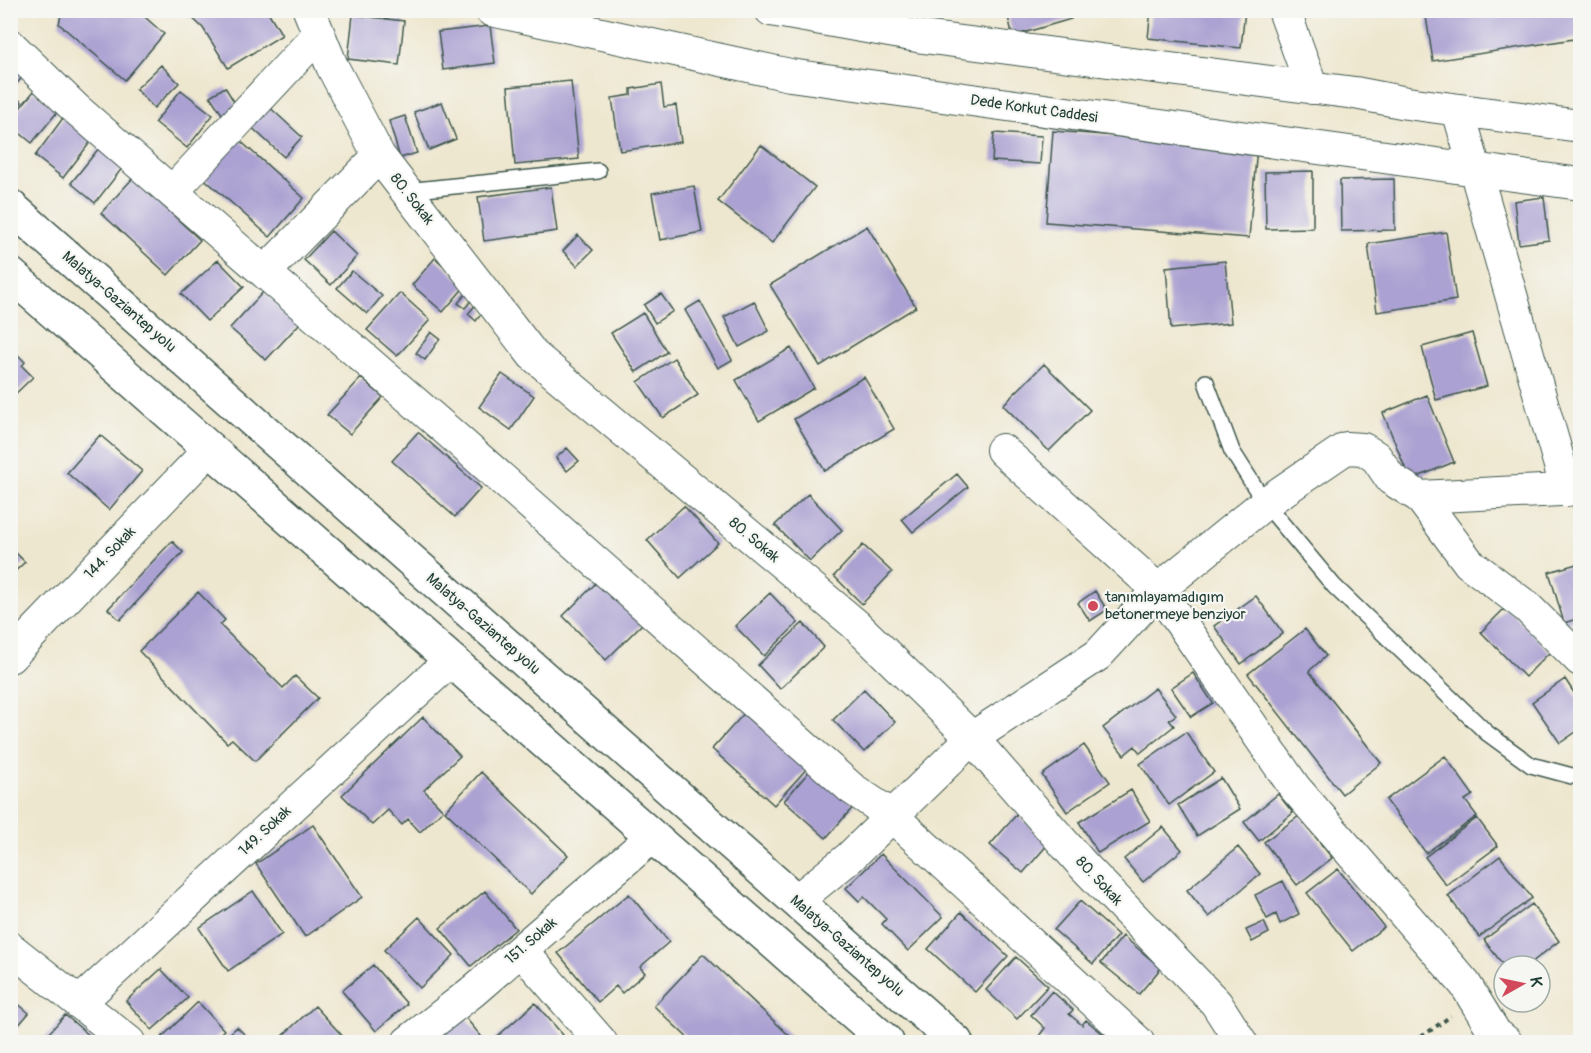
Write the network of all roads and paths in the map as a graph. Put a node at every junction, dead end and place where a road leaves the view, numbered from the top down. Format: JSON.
{"nodes":[{"id":1,"x":491,"y":10,"type":"edge"},
{"id":2,"x":771,"y":10,"type":"edge"},
{"id":3,"x":1284,"y":10,"type":"edge"},
{"id":4,"x":313,"y":23,"type":"edge"},
{"id":5,"x":922,"y":24,"type":"edge"},
{"id":6,"x":10,"y":45,"type":"edge"},
{"id":7,"x":1312,"y":88,"type":"junction"},
{"id":8,"x":1458,"y":110,"type":"junction"},
{"id":9,"x":1581,"y":126,"type":"edge"},
{"id":10,"x":379,"y":156,"type":"junction"},
{"id":11,"x":1473,"y":170,"type":"junction"},
{"id":12,"x":598,"y":171,"type":"dead end"},
{"id":13,"x":1581,"y":184,"type":"edge"},
{"id":14,"x":406,"y":191,"type":"junction"},
{"id":15,"x":172,"y":192,"type":"junction"},
{"id":16,"x":10,"y":206,"type":"edge"},
{"id":17,"x":265,"y":272,"type":"junction"},
{"id":18,"x":10,"y":274,"type":"edge"},
{"id":19,"x":1206,"y":382,"type":"dead end"},
{"id":20,"x":209,"y":450,"type":"junction"},
{"id":21,"x":1002,"y":450,"type":"dead end"},
{"id":22,"x":1574,"y":489,"type":"edge"},
{"id":23,"x":1420,"y":497,"type":"junction"},
{"id":24,"x":1265,"y":503,"type":"junction"},
{"id":25,"x":1158,"y":590,"type":"junction"},
{"id":26,"x":10,"y":657,"type":"edge"},
{"id":27,"x":451,"y":660,"type":"junction"},
{"id":28,"x":1581,"y":660,"type":"edge"},
{"id":29,"x":972,"y":738,"type":"junction"},
{"id":30,"x":1581,"y":776,"type":"edge"},
{"id":31,"x":891,"y":815,"type":"junction"},
{"id":32,"x":652,"y":837,"type":"junction"},
{"id":33,"x":796,"y":901,"type":"junction"},
{"id":34,"x":10,"y":948,"type":"edge"},
{"id":35,"x":521,"y":950,"type":"junction"},
{"id":36,"x":1474,"y":1000,"type":"junction"},
{"id":37,"x":79,"y":1002,"type":"junction"},
{"id":38,"x":129,"y":1042,"type":"edge"},
{"id":39,"x":408,"y":1042,"type":"edge"},
{"id":40,"x":601,"y":1042,"type":"edge"},
{"id":41,"x":887,"y":1042,"type":"edge"},
{"id":42,"x":956,"y":1042,"type":"edge"},
{"id":43,"x":1138,"y":1042,"type":"edge"},
{"id":44,"x":1241,"y":1042,"type":"edge"},
{"id":45,"x":1414,"y":1042,"type":"edge"},
{"id":46,"x":1506,"y":1042,"type":"edge"}],
"edges":[{"from":1,"to":11,"type":"street","name":"Dede Korkut Caddesi"},
{"from":2,"to":5,"type":"street"},
{"from":3,"to":7,"type":"street"},
{"from":4,"to":10,"type":"street","name":"80. Sokak"},
{"from":4,"to":15,"type":"street"},
{"from":5,"to":7,"type":"street"},
{"from":6,"to":15,"type":"street"},
{"from":7,"to":8,"type":"street"},
{"from":8,"to":9,"type":"street"},
{"from":8,"to":11,"type":"street"},
{"from":10,"to":14,"type":"street","name":"80. Sokak"},
{"from":10,"to":17,"type":"street"},
{"from":11,"to":13,"type":"street","name":"Dede Korkut Caddesi"},
{"from":11,"to":22,"type":"street"},
{"from":12,"to":14,"type":"lane"},
{"from":14,"to":29,"type":"street","name":"80. Sokak"},
{"from":15,"to":17,"type":"street"},
{"from":16,"to":33,"type":"highway","name":"Malatya-Gaziantep yolu"},
{"from":17,"to":31,"type":"street"},
{"from":18,"to":20,"type":"highway"},
{"from":19,"to":24,"type":"lane"},
{"from":20,"to":26,"type":"street","name":"144. Sokak"},
{"from":20,"to":27,"type":"highway"},
{"from":21,"to":25,"type":"street"},
{"from":22,"to":23,"type":"street"},
{"from":23,"to":24,"type":"street"},
{"from":23,"to":28,"type":"street"},
{"from":24,"to":25,"type":"street"},
{"from":24,"to":30,"type":"lane"},
{"from":25,"to":29,"type":"street"},
{"from":25,"to":36,"type":"street"},
{"from":27,"to":32,"type":"highway"},
{"from":27,"to":37,"type":"street","name":"149. Sokak"},
{"from":29,"to":31,"type":"street"},
{"from":29,"to":44,"type":"street","name":"80. Sokak"},
{"from":31,"to":33,"type":"street"},
{"from":31,"to":43,"type":"street"},
{"from":32,"to":35,"type":"street","name":"151. Sokak"},
{"from":32,"to":41,"type":"highway"},
{"from":33,"to":42,"type":"highway","name":"Malatya-Gaziantep yolu"},
{"from":34,"to":37,"type":"street"},
{"from":35,"to":39,"type":"street","name":"151. Sokak"},
{"from":35,"to":40,"type":"street"},
{"from":36,"to":45,"type":"path"},
{"from":36,"to":46,"type":"street"},
{"from":37,"to":38,"type":"street"}]}
